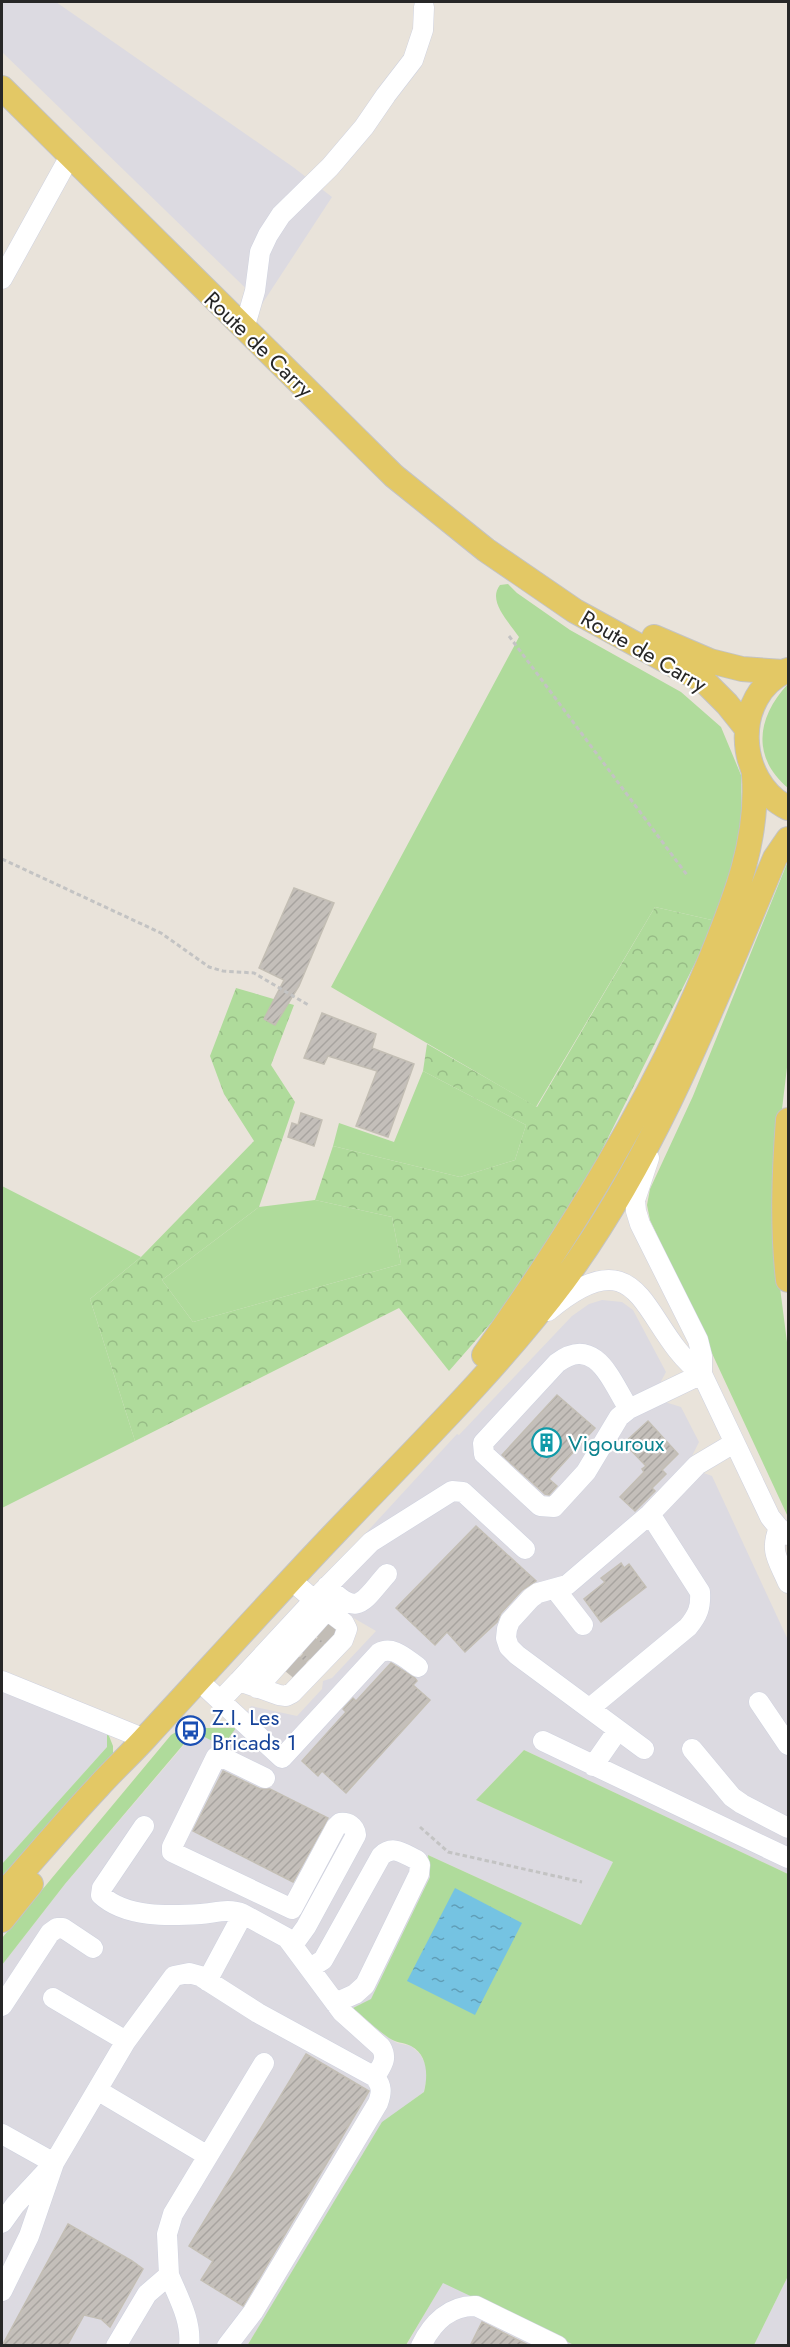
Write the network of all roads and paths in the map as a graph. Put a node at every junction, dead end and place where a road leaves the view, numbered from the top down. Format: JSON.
{"nodes":[{"id":1,"x":424,"y":7,"type":"dead end"},
{"id":2,"x":2,"y":88,"type":"edge"},
{"id":3,"x":70,"y":156,"type":"junction"},
{"id":4,"x":2,"y":279,"type":"edge"},
{"id":5,"x":244,"y":329,"type":"junction"},
{"id":6,"x":533,"y":581,"type":"junction"},
{"id":7,"x":509,"y":636,"type":"dead end"},
{"id":8,"x":786,"y":671,"type":"edge"},
{"id":9,"x":747,"y":729,"type":"junction"},
{"id":10,"x":754,"y":775,"type":"junction"},
{"id":11,"x":789,"y":808,"type":"edge"},
{"id":12,"x":789,"y":839,"type":"edge"},
{"id":13,"x":2,"y":859,"type":"edge"},
{"id":14,"x":687,"y":875,"type":"dead end"},
{"id":15,"x":310,"y":1005,"type":"dead end"},
{"id":16,"x":668,"y":1105,"type":"junction"},
{"id":17,"x":789,"y":1120,"type":"edge"},
{"id":18,"x":789,"y":1280,"type":"edge"},
{"id":19,"x":525,"y":1330,"type":"junction"},
{"id":20,"x":702,"y":1374,"type":"junction"},
{"id":21,"x":628,"y":1409,"type":"junction"},
{"id":22,"x":734,"y":1443,"type":"junction"},
{"id":23,"x":650,"y":1514,"type":"junction"},
{"id":24,"x":784,"y":1532,"type":"edge"},
{"id":25,"x":334,"y":1533,"type":"junction"},
{"id":26,"x":525,"y":1549,"type":"dead end"},
{"id":27,"x":387,"y":1574,"type":"dead end"},
{"id":28,"x":291,"y":1580,"type":"junction"},
{"id":29,"x":789,"y":1583,"type":"edge"},
{"id":30,"x":555,"y":1589,"type":"junction"},
{"id":31,"x":326,"y":1618,"type":"junction"},
{"id":32,"x":583,"y":1626,"type":"dead end"},
{"id":33,"x":305,"y":1658,"type":"junction"},
{"id":34,"x":418,"y":1666,"type":"dead end"},
{"id":35,"x":198,"y":1680,"type":"junction"},
{"id":36,"x":2,"y":1681,"type":"edge"},
{"id":37,"x":248,"y":1684,"type":"junction"},
{"id":38,"x":220,"y":1701,"type":"junction"},
{"id":39,"x":759,"y":1702,"type":"dead end"},
{"id":40,"x":590,"y":1708,"type":"junction"},
{"id":41,"x":618,"y":1730,"type":"junction"},
{"id":42,"x":145,"y":1739,"type":"junction"},
{"id":43,"x":543,"y":1741,"type":"dead end"},
{"id":44,"x":789,"y":1745,"type":"edge"},
{"id":45,"x":644,"y":1749,"type":"dead end"},
{"id":46,"x":693,"y":1749,"type":"dead end"},
{"id":47,"x":593,"y":1766,"type":"junction"},
{"id":48,"x":265,"y":1778,"type":"dead end"},
{"id":49,"x":144,"y":1826,"type":"dead end"},
{"id":50,"x":420,"y":1827,"type":"dead end"},
{"id":51,"x":789,"y":1828,"type":"edge"},
{"id":52,"x":789,"y":1858,"type":"edge"},
{"id":53,"x":229,"y":1880,"type":"junction"},
{"id":54,"x":582,"y":1882,"type":"dead end"},
{"id":55,"x":2,"y":1895,"type":"edge"},
{"id":56,"x":292,"y":1909,"type":"junction"},
{"id":57,"x":211,"y":1913,"type":"junction"},
{"id":58,"x":243,"y":1914,"type":"junction"},
{"id":59,"x":2,"y":1920,"type":"edge"},
{"id":60,"x":286,"y":1939,"type":"junction"},
{"id":61,"x":93,"y":1948,"type":"dead end"},
{"id":62,"x":310,"y":1968,"type":"junction"},
{"id":63,"x":207,"y":1981,"type":"junction"},
{"id":64,"x":53,"y":1998,"type":"dead end"},
{"id":65,"x":335,"y":2003,"type":"junction"},
{"id":66,"x":2,"y":2006,"type":"edge"},
{"id":67,"x":126,"y":2041,"type":"junction"},
{"id":68,"x":264,"y":2063,"type":"dead end"},
{"id":69,"x":375,"y":2076,"type":"junction"},
{"id":70,"x":97,"y":2090,"type":"junction"},
{"id":71,"x":2,"y":2134,"type":"edge"},
{"id":72,"x":208,"y":2156,"type":"junction"},
{"id":73,"x":54,"y":2163,"type":"junction"},
{"id":74,"x":2,"y":2223,"type":"edge"},
{"id":75,"x":169,"y":2275,"type":"junction"},
{"id":76,"x":2,"y":2291,"type":"edge"},
{"id":77,"x":116,"y":2346,"type":"edge"},
{"id":78,"x":189,"y":2346,"type":"edge"},
{"id":79,"x":227,"y":2346,"type":"edge"},
{"id":80,"x":421,"y":2346,"type":"edge"},
{"id":81,"x":558,"y":2346,"type":"edge"}],
"edges":[{"from":1,"to":5,"type":"street"},
{"from":2,"to":3,"type":"main road","name":"Route de Carry"},
{"from":3,"to":4,"type":"street"},
{"from":3,"to":5,"type":"main road","name":"Route de Carry"},
{"from":5,"to":6,"type":"main road","name":"Route de Carry"},
{"from":6,"to":8,"type":"main road","name":"Route de Carry"},
{"from":6,"to":9,"type":"main road","name":"Route de Carry"},
{"from":7,"to":14,"type":"path"},
{"from":8,"to":9,"type":"main road"},
{"from":9,"to":10,"type":"main road"},
{"from":10,"to":11,"type":"main road"},
{"from":10,"to":25,"type":"main road"},
{"from":12,"to":16,"type":"main road"},
{"from":13,"to":15,"type":"path"},
{"from":16,"to":19,"type":"main road"},
{"from":16,"to":20,"type":"street"},
{"from":17,"to":18,"type":"main road"},
{"from":19,"to":20,"type":"street"},
{"from":19,"to":25,"type":"main road"},
{"from":20,"to":21,"type":"street"},
{"from":20,"to":22,"type":"street"},
{"from":21,"to":21,"type":"street"},
{"from":22,"to":23,"type":"street"},
{"from":22,"to":24,"type":"street"},
{"from":23,"to":30,"type":"street"},
{"from":23,"to":40,"type":"street"},
{"from":24,"to":29,"type":"street"},
{"from":25,"to":28,"type":"main road"},
{"from":26,"to":31,"type":"street"},
{"from":27,"to":31,"type":"street"},
{"from":28,"to":31,"type":"street"},
{"from":28,"to":35,"type":"main road"},
{"from":30,"to":32,"type":"street"},
{"from":30,"to":40,"type":"street"},
{"from":31,"to":33,"type":"street"},
{"from":31,"to":33,"type":"street"},
{"from":31,"to":37,"type":"street"},
{"from":33,"to":37,"type":"street"},
{"from":33,"to":37,"type":"street"},
{"from":34,"to":38,"type":"street"},
{"from":35,"to":38,"type":"street"},
{"from":35,"to":42,"type":"main road"},
{"from":36,"to":42,"type":"street"},
{"from":37,"to":38,"type":"street"},
{"from":39,"to":44,"type":"street"},
{"from":40,"to":41,"type":"street"},
{"from":41,"to":45,"type":"street"},
{"from":41,"to":47,"type":"street"},
{"from":42,"to":55,"type":"main road"},
{"from":42,"to":59,"type":"main road"},
{"from":43,"to":47,"type":"street"},
{"from":46,"to":51,"type":"street"},
{"from":47,"to":52,"type":"street"},
{"from":48,"to":53,"type":"street"},
{"from":49,"to":57,"type":"street"},
{"from":50,"to":54,"type":"path"},
{"from":53,"to":56,"type":"street"},
{"from":53,"to":57,"type":"street"},
{"from":56,"to":60,"type":"street"},
{"from":56,"to":60,"type":"street"},
{"from":57,"to":58,"type":"street"},
{"from":58,"to":60,"type":"street"},
{"from":58,"to":63,"type":"street"},
{"from":60,"to":62,"type":"street"},
{"from":61,"to":66,"type":"street"},
{"from":62,"to":65,"type":"street"},
{"from":62,"to":65,"type":"street"},
{"from":63,"to":67,"type":"street"},
{"from":63,"to":69,"type":"street"},
{"from":64,"to":67,"type":"street"},
{"from":65,"to":69,"type":"street"},
{"from":67,"to":70,"type":"street"},
{"from":68,"to":72,"type":"street"},
{"from":69,"to":79,"type":"street"},
{"from":70,"to":72,"type":"street"},
{"from":70,"to":73,"type":"street"},
{"from":71,"to":73,"type":"street"},
{"from":72,"to":75,"type":"street"},
{"from":73,"to":74,"type":"street"},
{"from":73,"to":76,"type":"street"},
{"from":75,"to":77,"type":"street"},
{"from":75,"to":78,"type":"street"},
{"from":80,"to":81,"type":"street"}]}
